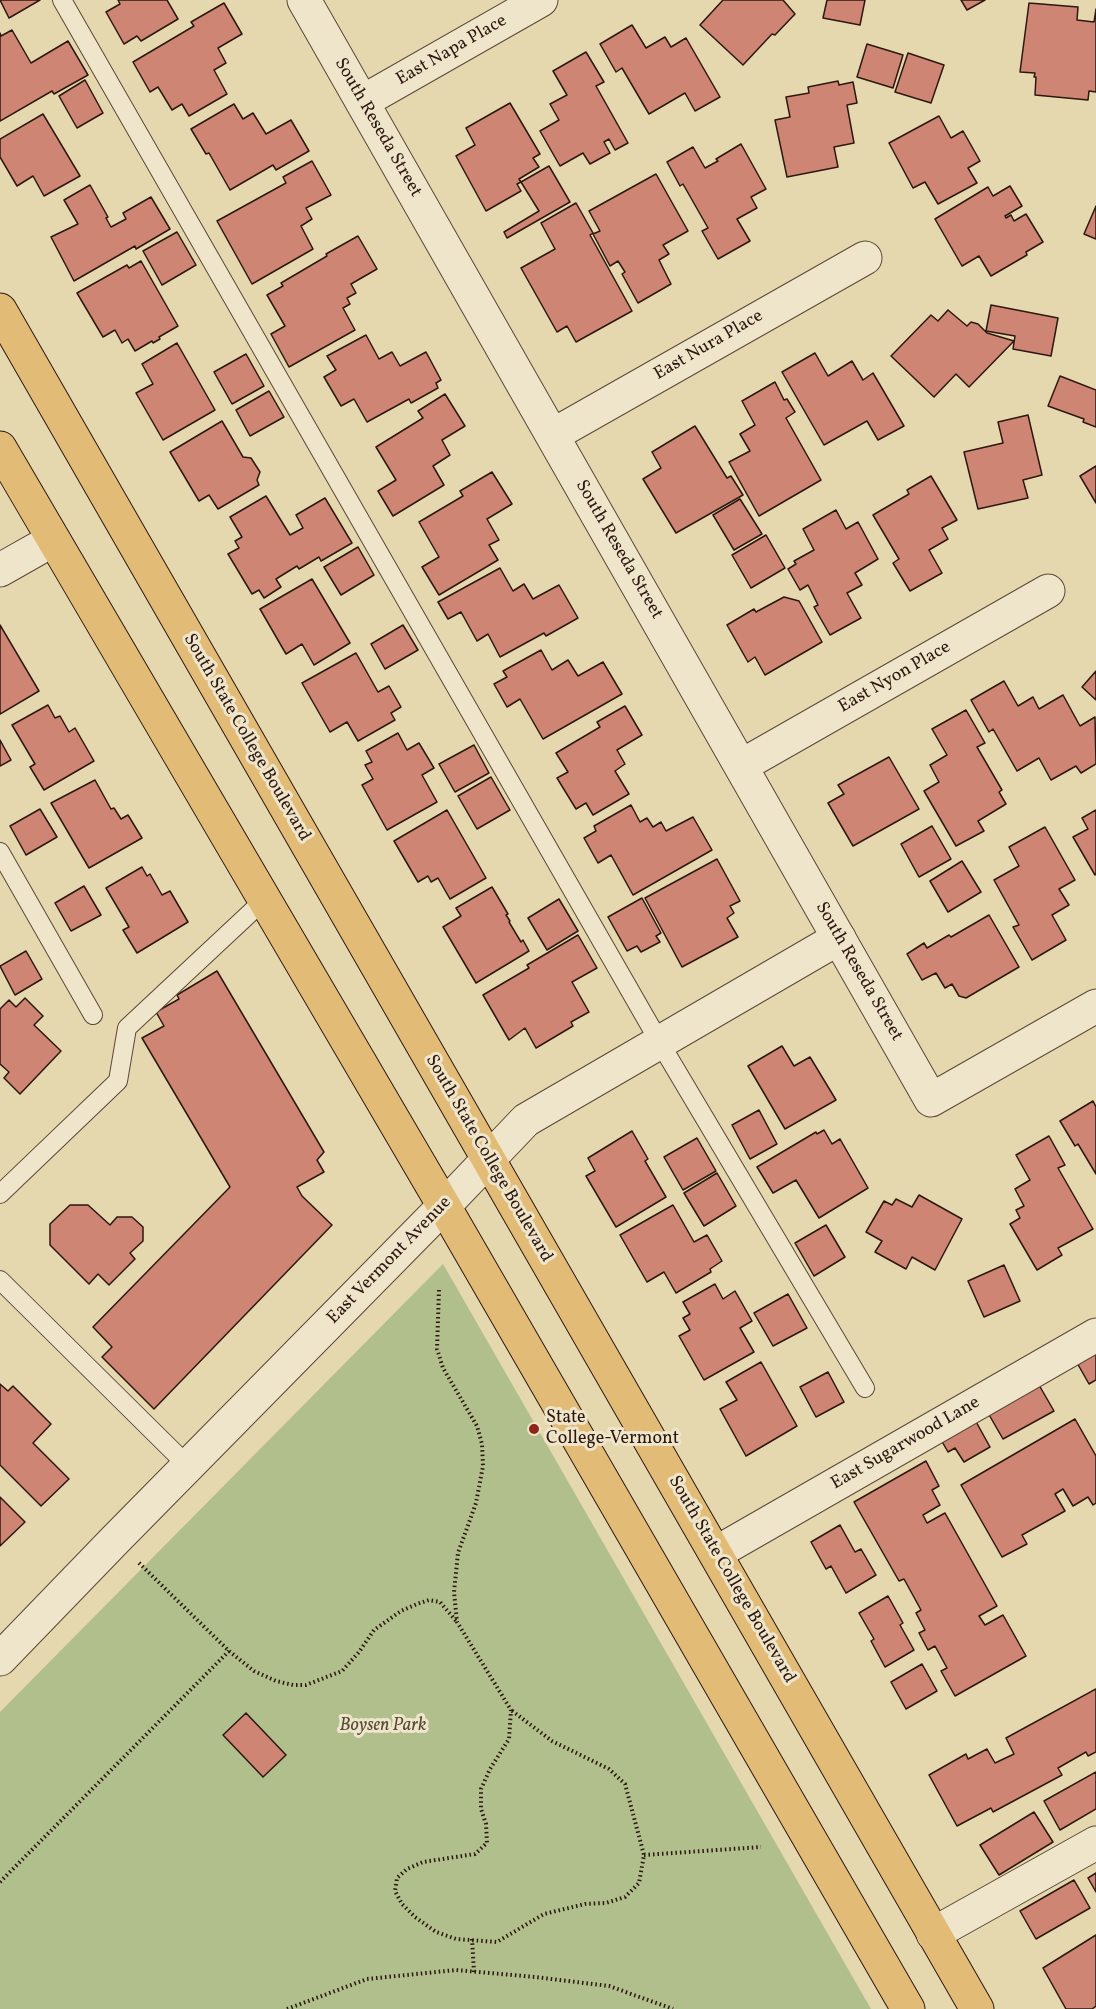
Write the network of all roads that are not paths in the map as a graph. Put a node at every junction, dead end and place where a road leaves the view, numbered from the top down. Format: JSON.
{"nodes":[{"id":1,"x":62,"y":0,"type":"edge"},
{"id":2,"x":304,"y":0,"type":"edge"},
{"id":3,"x":541,"y":0,"type":"edge"},
{"id":4,"x":362,"y":102,"type":"junction"},
{"id":5,"x":865,"y":258,"type":"dead end"},
{"id":6,"x":0,"y":310,"type":"edge"},
{"id":7,"x":553,"y":435,"type":"junction"},
{"id":8,"x":0,"y":448,"type":"edge"},
{"id":9,"x":53,"y":540,"type":"junction"},
{"id":10,"x":0,"y":570,"type":"edge"},
{"id":11,"x":1048,"y":591,"type":"dead end"},
{"id":12,"x":741,"y":766,"type":"junction"},
{"id":13,"x":0,"y":852,"type":"edge"},
{"id":14,"x":264,"y":900,"type":"junction"},
{"id":15,"x":839,"y":938,"type":"junction"},
{"id":16,"x":1096,"y":1006,"type":"edge"},
{"id":17,"x":93,"y":1015,"type":"dead end"},
{"id":18,"x":660,"y":1043,"type":"junction"},
{"id":19,"x":487,"y":1159,"type":"junction"},
{"id":20,"x":0,"y":1194,"type":"edge"},
{"id":21,"x":444,"y":1206,"type":"junction"},
{"id":22,"x":0,"y":1280,"type":"edge"},
{"id":23,"x":1096,"y":1335,"type":"edge"},
{"id":24,"x":865,"y":1388,"type":"dead end"},
{"id":25,"x":188,"y":1466,"type":"junction"},
{"id":26,"x":716,"y":1553,"type":"junction"},
{"id":27,"x":0,"y":1659,"type":"edge"},
{"id":28,"x":1096,"y":1843,"type":"edge"},
{"id":29,"x":933,"y":1934,"type":"junction"},
{"id":30,"x":908,"y":2009,"type":"edge"},
{"id":31,"x":977,"y":2009,"type":"edge"}],
"edges":[{"from":1,"to":18,"type":"lane"},
{"from":2,"to":4,"type":"street","name":"South Reseda Street"},
{"from":3,"to":4,"type":"street","name":"East Napa Place"},
{"from":4,"to":7,"type":"street","name":"South Reseda Street"},
{"from":5,"to":7,"type":"street","name":"East Nura Place"},
{"from":6,"to":19,"type":"main road","name":"South State College Boulevard"},
{"from":7,"to":12,"type":"street","name":"South Reseda Street"},
{"from":8,"to":9,"type":"main road"},
{"from":9,"to":10,"type":"street"},
{"from":9,"to":14,"type":"main road"},
{"from":11,"to":12,"type":"street","name":"East Nyon Place"},
{"from":12,"to":15,"type":"street","name":"South Reseda Street"},
{"from":13,"to":17,"type":"lane"},
{"from":14,"to":20,"type":"lane"},
{"from":14,"to":21,"type":"main road"},
{"from":15,"to":16,"type":"street","name":"South Reseda Street"},
{"from":15,"to":18,"type":"street","name":"East Vermont Avenue"},
{"from":18,"to":19,"type":"street","name":"East Vermont Avenue"},
{"from":18,"to":24,"type":"lane"},
{"from":19,"to":21,"type":"street","name":"East Vermont Avenue"},
{"from":19,"to":26,"type":"main road","name":"South State College Boulevard"},
{"from":21,"to":25,"type":"street","name":"East Vermont Avenue"},
{"from":21,"to":30,"type":"main road"},
{"from":22,"to":25,"type":"lane"},
{"from":23,"to":26,"type":"street","name":"East Sugarwood Lane"},
{"from":25,"to":27,"type":"street","name":"East Vermont Avenue"},
{"from":26,"to":29,"type":"main road","name":"South State College Boulevard"},
{"from":28,"to":29,"type":"street"},
{"from":29,"to":31,"type":"main road","name":"South State College Boulevard"}]}
